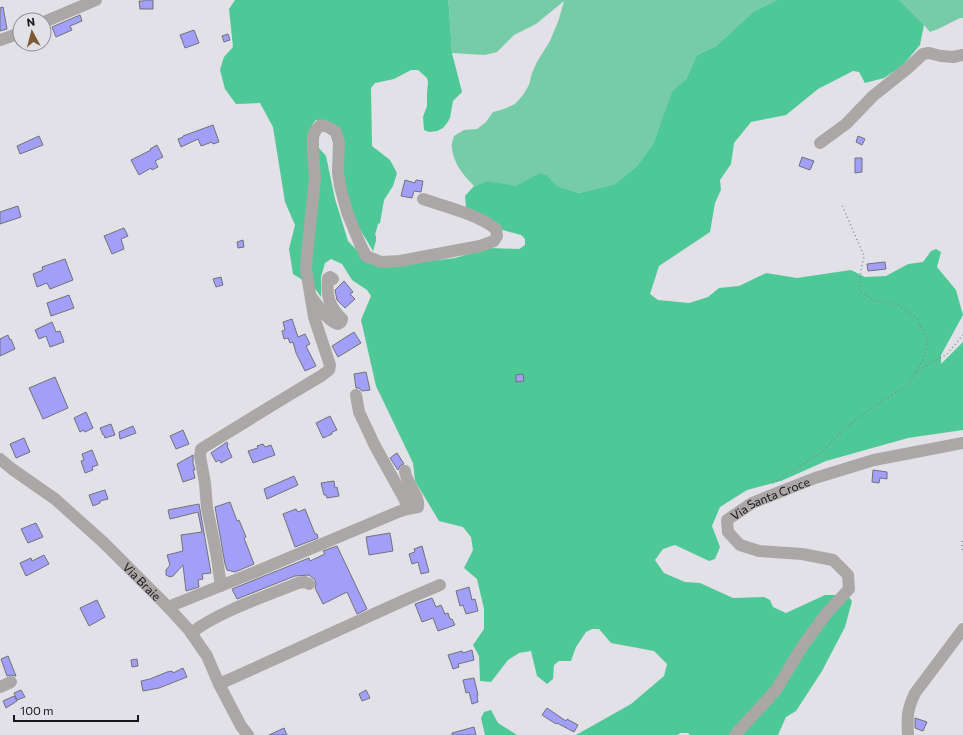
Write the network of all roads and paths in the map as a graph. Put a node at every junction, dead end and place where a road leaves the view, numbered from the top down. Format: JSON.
{"nodes":[{"id":1,"x":96,"y":0,"type":"edge"},
{"id":2,"x":52,"y":19,"type":"edge"},
{"id":3,"x":12,"y":36,"type":"edge"},
{"id":4,"x":0,"y":40,"type":"edge"},
{"id":5,"x":963,"y":55,"type":"edge"},
{"id":6,"x":820,"y":143,"type":"dead end"},
{"id":7,"x":423,"y":199,"type":"dead end"},
{"id":8,"x":842,"y":205,"type":"dead end"},
{"id":9,"x":333,"y":280,"type":"dead end"},
{"id":10,"x":310,"y":296,"type":"junction"},
{"id":11,"x":963,"y":335,"type":"edge"},
{"id":12,"x":915,"y":373,"type":"junction"},
{"id":13,"x":356,"y":395,"type":"dead end"},
{"id":14,"x":963,"y":443,"type":"edge"},
{"id":15,"x":0,"y":459,"type":"edge"},
{"id":16,"x":406,"y":471,"type":"dead end"},
{"id":17,"x":768,"y":486,"type":"dead end"},
{"id":18,"x":407,"y":509,"type":"junction"},
{"id":19,"x":962,"y":541,"type":"edge"},
{"id":20,"x":963,"y":551,"type":"edge"},
{"id":21,"x":309,"y":584,"type":"dead end"},
{"id":22,"x":440,"y":585,"type":"dead end"},
{"id":23,"x":221,"y":586,"type":"junction"},
{"id":24,"x":168,"y":607,"type":"junction"},
{"id":25,"x":963,"y":629,"type":"edge"},
{"id":26,"x":191,"y":633,"type":"junction"},
{"id":27,"x":218,"y":684,"type":"junction"},
{"id":28,"x":248,"y":735,"type":"edge"},
{"id":29,"x":735,"y":735,"type":"edge"},
{"id":30,"x":908,"y":735,"type":"edge"}],
"edges":[{"from":1,"to":2,"type":"street"},
{"from":3,"to":4,"type":"street"},
{"from":5,"to":6,"type":"street"},
{"from":7,"to":10,"type":"street"},
{"from":8,"to":12,"type":"path"},
{"from":9,"to":10,"type":"street"},
{"from":10,"to":23,"type":"street"},
{"from":11,"to":12,"type":"path"},
{"from":12,"to":17,"type":"path"},
{"from":13,"to":18,"type":"street"},
{"from":14,"to":29,"type":"street","name":"Via Santa Croce"},
{"from":15,"to":24,"type":"street","name":"Via Braie"},
{"from":16,"to":18,"type":"street"},
{"from":18,"to":23,"type":"street"},
{"from":19,"to":20,"type":"path"},
{"from":21,"to":26,"type":"street"},
{"from":22,"to":27,"type":"street"},
{"from":23,"to":24,"type":"street"},
{"from":24,"to":26,"type":"street","name":"Via Braie"},
{"from":25,"to":30,"type":"street"},
{"from":26,"to":27,"type":"street","name":"Via Braie"},
{"from":27,"to":28,"type":"street","name":"Via Braie"}]}
